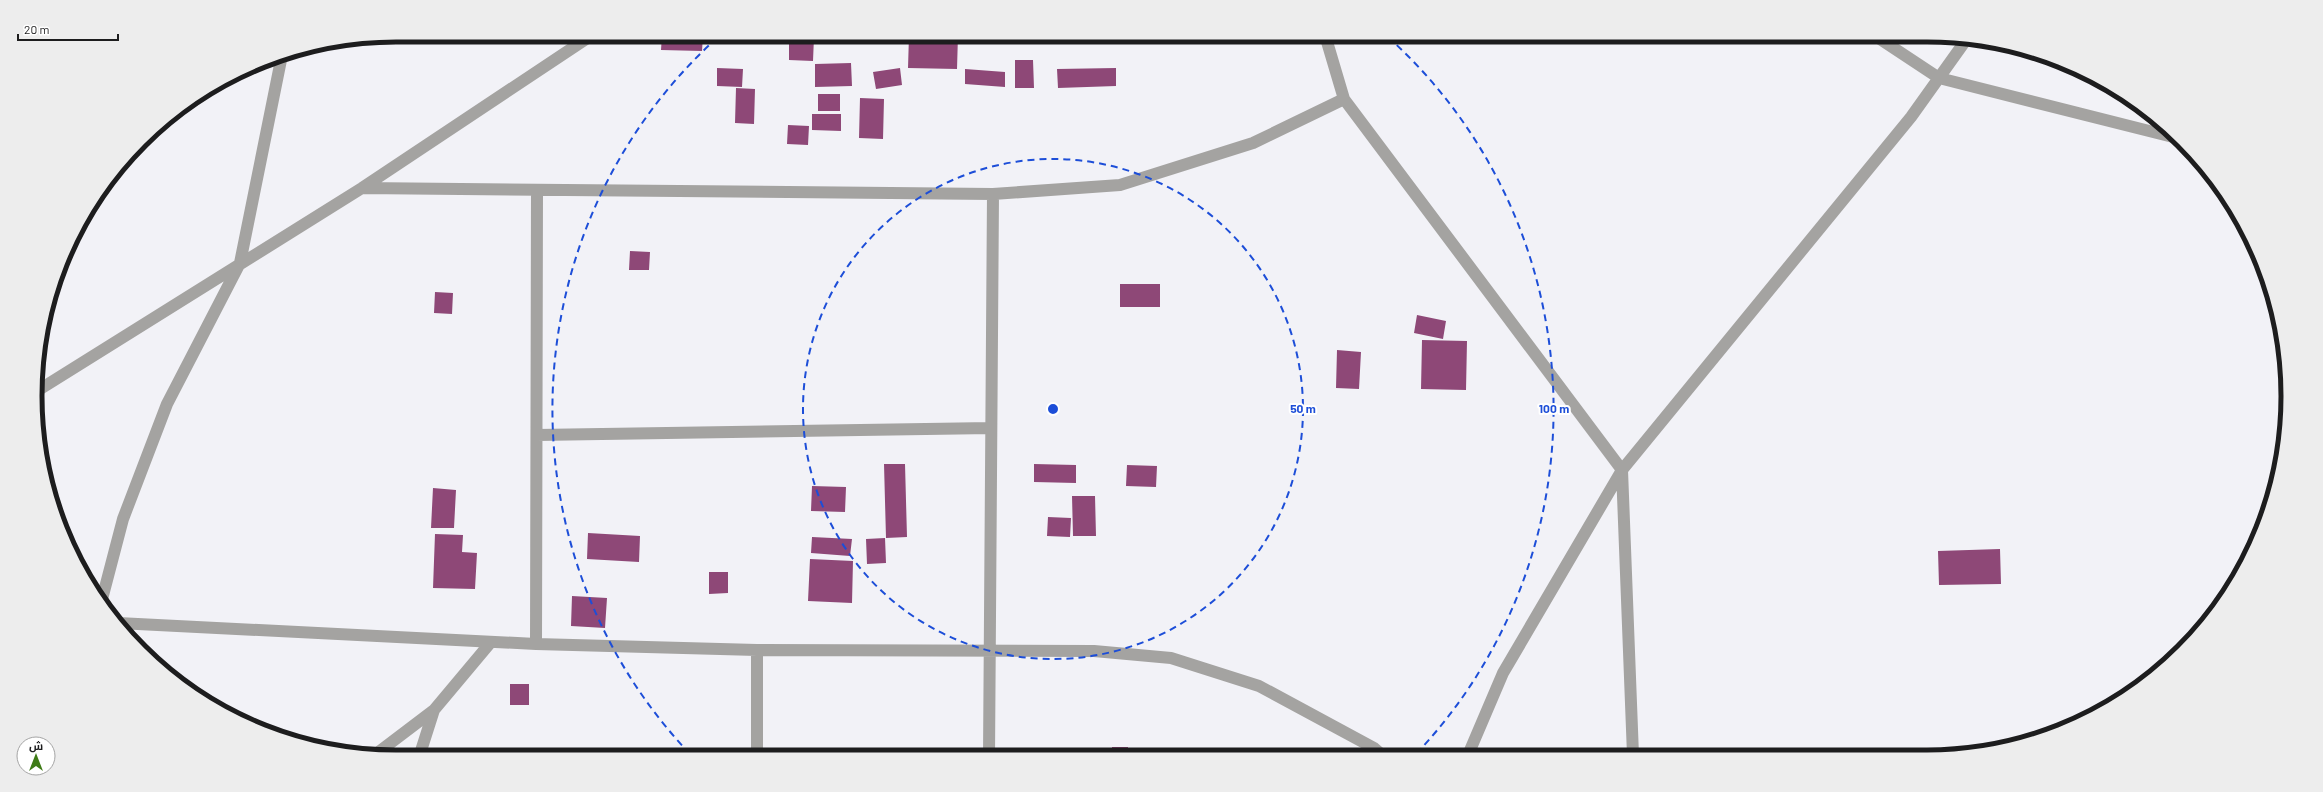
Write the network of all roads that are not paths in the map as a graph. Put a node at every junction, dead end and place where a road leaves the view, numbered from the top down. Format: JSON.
{"nodes":[{"id":1,"x":581,"y":42,"type":"edge"},
{"id":2,"x":1327,"y":42,"type":"edge"},
{"id":3,"x":1885,"y":42,"type":"edge"},
{"id":4,"x":1963,"y":44,"type":"edge"},
{"id":5,"x":281,"y":62,"type":"edge"},
{"id":6,"x":1939,"y":78,"type":"junction"},
{"id":7,"x":1344,"y":99,"type":"junction"},
{"id":8,"x":2165,"y":135,"type":"edge"},
{"id":9,"x":362,"y":188,"type":"junction"},
{"id":10,"x":537,"y":190,"type":"junction"},
{"id":11,"x":993,"y":194,"type":"junction"},
{"id":12,"x":240,"y":263,"type":"junction"},
{"id":13,"x":42,"y":388,"type":"edge"},
{"id":14,"x":991,"y":428,"type":"junction"},
{"id":15,"x":537,"y":435,"type":"junction"},
{"id":16,"x":1622,"y":470,"type":"junction"},
{"id":17,"x":103,"y":595,"type":"edge"},
{"id":18,"x":125,"y":623,"type":"edge"},
{"id":19,"x":491,"y":642,"type":"junction"},
{"id":20,"x":536,"y":644,"type":"junction"},
{"id":21,"x":757,"y":650,"type":"junction"},
{"id":22,"x":988,"y":650,"type":"junction"},
{"id":23,"x":434,"y":710,"type":"junction"},
{"id":24,"x":382,"y":749,"type":"edge"},
{"id":25,"x":421,"y":750,"type":"edge"},
{"id":26,"x":757,"y":750,"type":"edge"},
{"id":27,"x":989,"y":750,"type":"edge"},
{"id":28,"x":1376,"y":750,"type":"edge"},
{"id":29,"x":1470,"y":750,"type":"edge"},
{"id":30,"x":1633,"y":750,"type":"edge"}],
"edges":[{"from":1,"to":9,"type":"street"},
{"from":2,"to":7,"type":"street"},
{"from":3,"to":6,"type":"street"},
{"from":4,"to":6,"type":"street"},
{"from":5,"to":12,"type":"street"},
{"from":6,"to":8,"type":"street"},
{"from":6,"to":16,"type":"street"},
{"from":7,"to":11,"type":"street"},
{"from":7,"to":16,"type":"street"},
{"from":9,"to":10,"type":"street"},
{"from":9,"to":12,"type":"street"},
{"from":10,"to":11,"type":"street"},
{"from":10,"to":15,"type":"street"},
{"from":11,"to":14,"type":"street"},
{"from":12,"to":13,"type":"street"},
{"from":12,"to":17,"type":"street"},
{"from":14,"to":15,"type":"street"},
{"from":14,"to":22,"type":"street"},
{"from":15,"to":20,"type":"street"},
{"from":16,"to":29,"type":"street"},
{"from":16,"to":30,"type":"street"},
{"from":18,"to":19,"type":"street"},
{"from":19,"to":20,"type":"street"},
{"from":19,"to":23,"type":"street"},
{"from":20,"to":21,"type":"street"},
{"from":21,"to":22,"type":"street"},
{"from":21,"to":26,"type":"street"},
{"from":22,"to":27,"type":"street"},
{"from":22,"to":28,"type":"street"},
{"from":23,"to":24,"type":"street"},
{"from":23,"to":25,"type":"street"}]}
